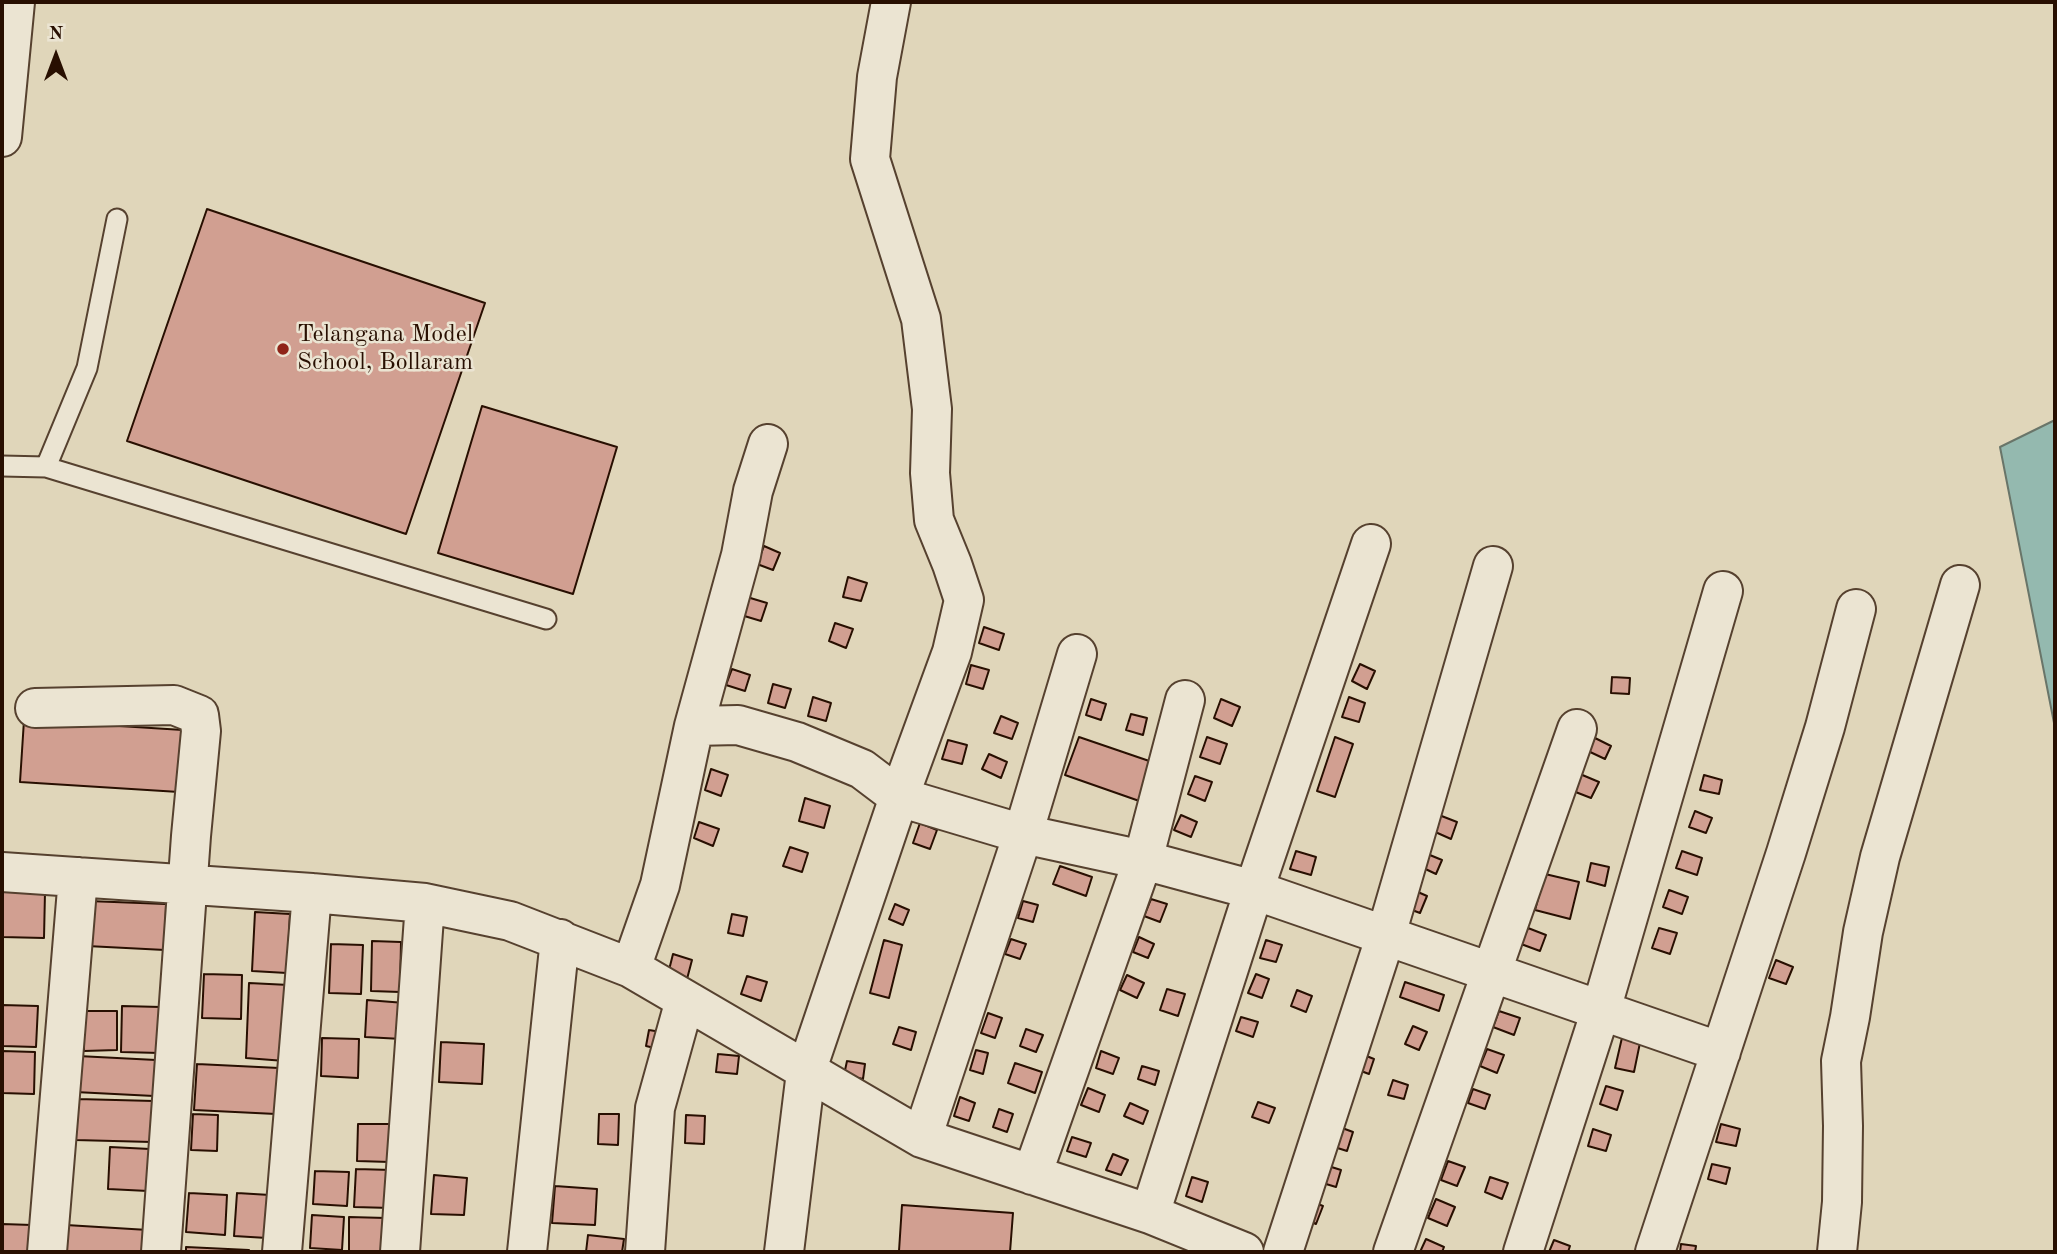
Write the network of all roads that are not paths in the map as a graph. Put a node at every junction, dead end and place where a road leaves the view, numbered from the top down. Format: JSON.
{"nodes":[{"id":1,"x":15,"y":2,"type":"edge"},
{"id":2,"x":891,"y":2,"type":"edge"},
{"id":3,"x":2,"y":137,"type":"edge"},
{"id":4,"x":117,"y":219,"type":"dead end"},
{"id":5,"x":768,"y":444,"type":"dead end"},
{"id":6,"x":2,"y":466,"type":"edge"},
{"id":7,"x":46,"y":467,"type":"junction"},
{"id":8,"x":1371,"y":544,"type":"dead end"},
{"id":9,"x":1493,"y":566,"type":"dead end"},
{"id":10,"x":1960,"y":585,"type":"dead end"},
{"id":11,"x":1723,"y":591,"type":"dead end"},
{"id":12,"x":1856,"y":610,"type":"dead end"},
{"id":13,"x":546,"y":619,"type":"dead end"},
{"id":14,"x":1077,"y":654,"type":"dead end"},
{"id":15,"x":1185,"y":700,"type":"dead end"},
{"id":16,"x":35,"y":708,"type":"dead end"},
{"id":17,"x":694,"y":726,"type":"junction"},
{"id":18,"x":1577,"y":729,"type":"dead end"},
{"id":19,"x":900,"y":797,"type":"junction"},
{"id":20,"x":1023,"y":834,"type":"junction"},
{"id":21,"x":1143,"y":860,"type":"junction"},
{"id":22,"x":2,"y":872,"type":"edge"},
{"id":23,"x":78,"y":877,"type":"junction"},
{"id":24,"x":189,"y":885,"type":"junction"},
{"id":25,"x":1254,"y":890,"type":"junction"},
{"id":26,"x":312,"y":893,"type":"junction"},
{"id":27,"x":425,"y":903,"type":"junction"},
{"id":28,"x":1387,"y":935,"type":"junction"},
{"id":29,"x":560,"y":939,"type":"junction"},
{"id":30,"x":631,"y":968,"type":"junction"},
{"id":31,"x":1492,"y":972,"type":"junction"},
{"id":32,"x":685,"y":1000,"type":"junction"},
{"id":33,"x":1601,"y":1010,"type":"junction"},
{"id":34,"x":1721,"y":1052,"type":"junction"},
{"id":35,"x":806,"y":1072,"type":"junction"},
{"id":36,"x":922,"y":1138,"type":"junction"},
{"id":37,"x":1032,"y":1175,"type":"junction"},
{"id":38,"x":1150,"y":1214,"type":"junction"},
{"id":39,"x":47,"y":1252,"type":"edge"},
{"id":40,"x":161,"y":1252,"type":"edge"},
{"id":41,"x":282,"y":1252,"type":"edge"},
{"id":42,"x":400,"y":1252,"type":"edge"},
{"id":43,"x":527,"y":1252,"type":"edge"},
{"id":44,"x":645,"y":1252,"type":"edge"},
{"id":45,"x":783,"y":1252,"type":"edge"},
{"id":46,"x":1244,"y":1252,"type":"edge"},
{"id":47,"x":1283,"y":1252,"type":"edge"},
{"id":48,"x":1393,"y":1252,"type":"edge"},
{"id":49,"x":1523,"y":1252,"type":"edge"},
{"id":50,"x":1655,"y":1252,"type":"edge"},
{"id":51,"x":1837,"y":1252,"type":"edge"}],
"edges":[{"from":1,"to":3,"type":"street"},
{"from":2,"to":19,"type":"street"},
{"from":4,"to":7,"type":"lane"},
{"from":5,"to":17,"type":"street"},
{"from":6,"to":7,"type":"lane"},
{"from":7,"to":13,"type":"lane"},
{"from":8,"to":25,"type":"street"},
{"from":9,"to":28,"type":"street"},
{"from":10,"to":51,"type":"street"},
{"from":11,"to":33,"type":"street"},
{"from":12,"to":34,"type":"street"},
{"from":14,"to":20,"type":"street"},
{"from":15,"to":21,"type":"street"},
{"from":16,"to":24,"type":"street"},
{"from":17,"to":19,"type":"street"},
{"from":17,"to":30,"type":"street"},
{"from":18,"to":31,"type":"street"},
{"from":19,"to":20,"type":"street"},
{"from":19,"to":35,"type":"street"},
{"from":20,"to":21,"type":"street"},
{"from":20,"to":36,"type":"street"},
{"from":21,"to":25,"type":"street"},
{"from":21,"to":37,"type":"street"},
{"from":22,"to":23,"type":"street"},
{"from":23,"to":24,"type":"street"},
{"from":23,"to":39,"type":"street"},
{"from":24,"to":26,"type":"street"},
{"from":24,"to":40,"type":"street"},
{"from":25,"to":28,"type":"street"},
{"from":25,"to":38,"type":"street"},
{"from":26,"to":27,"type":"street"},
{"from":26,"to":41,"type":"street"},
{"from":27,"to":29,"type":"street"},
{"from":27,"to":42,"type":"street"},
{"from":28,"to":31,"type":"street"},
{"from":28,"to":47,"type":"street"},
{"from":29,"to":30,"type":"street"},
{"from":29,"to":43,"type":"street"},
{"from":30,"to":32,"type":"street"},
{"from":31,"to":33,"type":"street"},
{"from":31,"to":48,"type":"street"},
{"from":32,"to":35,"type":"street"},
{"from":32,"to":44,"type":"street"},
{"from":33,"to":34,"type":"street"},
{"from":33,"to":49,"type":"street"},
{"from":34,"to":50,"type":"street"},
{"from":35,"to":36,"type":"street"},
{"from":35,"to":45,"type":"street"},
{"from":36,"to":37,"type":"street"},
{"from":37,"to":38,"type":"street"},
{"from":38,"to":46,"type":"street"}]}
